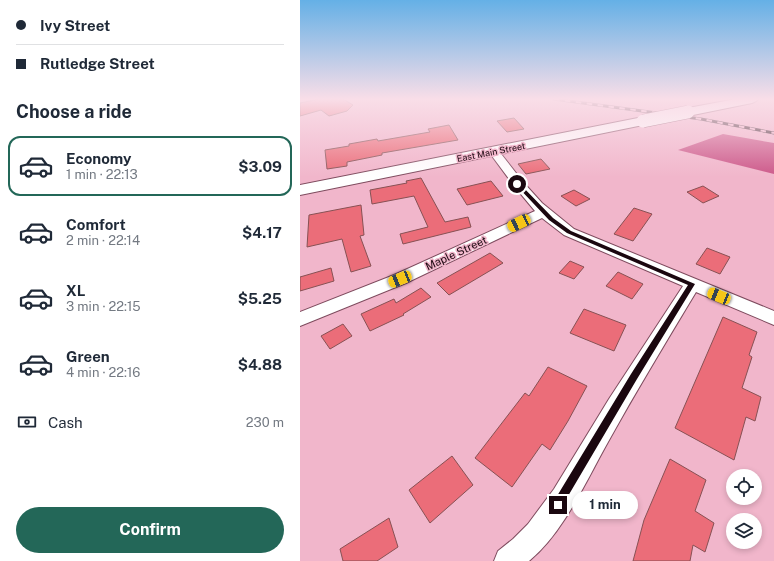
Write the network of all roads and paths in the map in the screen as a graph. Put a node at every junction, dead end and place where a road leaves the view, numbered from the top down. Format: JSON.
{"nodes":[{"id":1,"x":623,"y":125,"type":"edge"},
{"id":2,"x":494,"y":152,"type":"junction"},
{"id":3,"x":300,"y":190,"type":"edge"},
{"id":4,"x":544,"y":212,"type":"junction"},
{"id":5,"x":692,"y":284,"type":"junction"},
{"id":6,"x":774,"y":318,"type":"edge"},
{"id":7,"x":300,"y":319,"type":"edge"},
{"id":8,"x":508,"y":561,"type":"edge"}],
"edges":[{"from":1,"to":2,"type":"main road","name":"East Main Street","bridge":true},
{"from":2,"to":3,"type":"main road","name":"East Main Street"},
{"from":2,"to":4,"type":"street"},
{"from":4,"to":5,"type":"street"},
{"from":4,"to":7,"type":"street","name":"Maple Street"},
{"from":5,"to":6,"type":"street"},
{"from":5,"to":8,"type":"street"}]}
